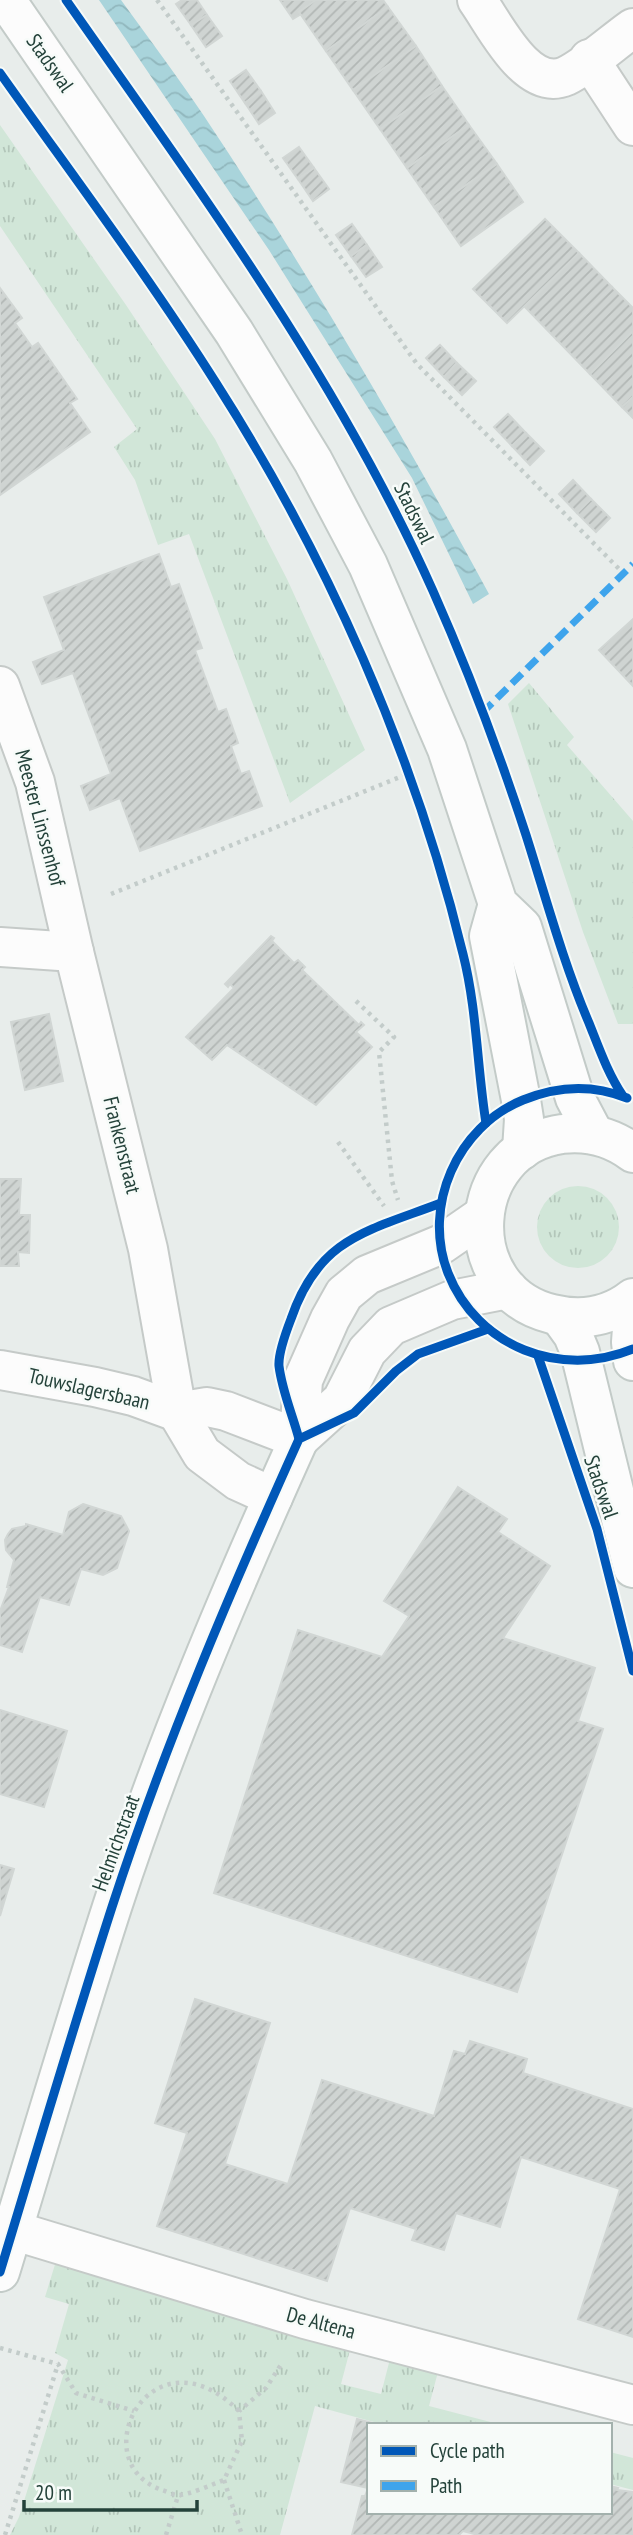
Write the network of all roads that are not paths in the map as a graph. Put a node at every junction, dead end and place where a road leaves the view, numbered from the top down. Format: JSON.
{"nodes":[{"id":1,"x":6,"y":0,"type":"edge"},
{"id":2,"x":477,"y":0,"type":"edge"},
{"id":3,"x":633,"y":28,"type":"edge"},
{"id":4,"x":589,"y":59,"type":"junction"},
{"id":5,"x":633,"y":126,"type":"edge"},
{"id":6,"x":0,"y":686,"type":"edge"},
{"id":7,"x":498,"y":904,"type":"junction"},
{"id":8,"x":0,"y":947,"type":"edge"},
{"id":9,"x":74,"y":952,"type":"junction"},
{"id":10,"x":594,"y":1134,"type":"junction"},
{"id":11,"x":522,"y":1150,"type":"junction"},
{"id":12,"x":633,"y":1153,"type":"edge"},
{"id":13,"x":484,"y":1215,"type":"junction"},
{"id":14,"x":508,"y":1289,"type":"junction"},
{"id":15,"x":633,"y":1298,"type":"edge"},
{"id":16,"x":633,"y":1315,"type":"edge"},
{"id":17,"x":561,"y":1317,"type":"junction"},
{"id":18,"x":633,"y":1361,"type":"edge"},
{"id":19,"x":0,"y":1370,"type":"edge"},
{"id":20,"x":177,"y":1412,"type":"junction"},
{"id":21,"x":299,"y":1439,"type":"junction"},
{"id":22,"x":273,"y":1497,"type":"junction"},
{"id":23,"x":633,"y":1569,"type":"edge"},
{"id":24,"x":12,"y":2230,"type":"junction"},
{"id":25,"x":0,"y":2272,"type":"edge"},
{"id":26,"x":633,"y":2405,"type":"edge"}],
"edges":[{"from":1,"to":7,"type":"street","name":"Stadswal"},
{"from":2,"to":4,"type":"street"},
{"from":3,"to":4,"type":"street"},
{"from":4,"to":5,"type":"street"},
{"from":6,"to":9,"type":"street","name":"Meester Linssenhof"},
{"from":7,"to":10,"type":"street","name":"Stadswal"},
{"from":7,"to":11,"type":"street"},
{"from":8,"to":9,"type":"street"},
{"from":9,"to":20,"type":"street","name":"Frankenstraat"},
{"from":10,"to":11,"type":"street"},
{"from":10,"to":12,"type":"street"},
{"from":11,"to":13,"type":"street"},
{"from":13,"to":14,"type":"street"},
{"from":13,"to":21,"type":"street","name":"Helmichstraat"},
{"from":14,"to":17,"type":"street"},
{"from":14,"to":21,"type":"street","name":"Helmichstraat"},
{"from":15,"to":17,"type":"street"},
{"from":16,"to":18,"type":"street"},
{"from":17,"to":23,"type":"street","name":"Stadswal"},
{"from":19,"to":20,"type":"street","name":"Touwslagersbaan"},
{"from":20,"to":21,"type":"street","name":"Touwslagersbaan"},
{"from":20,"to":22,"type":"street","name":"Touwslagersbaan"},
{"from":21,"to":22,"type":"street","name":"Helmichstraat"},
{"from":22,"to":24,"type":"street","name":"Helmichstraat"},
{"from":24,"to":25,"type":"street","name":"Helmichstraat"},
{"from":24,"to":26,"type":"street","name":"De Altena"}]}
